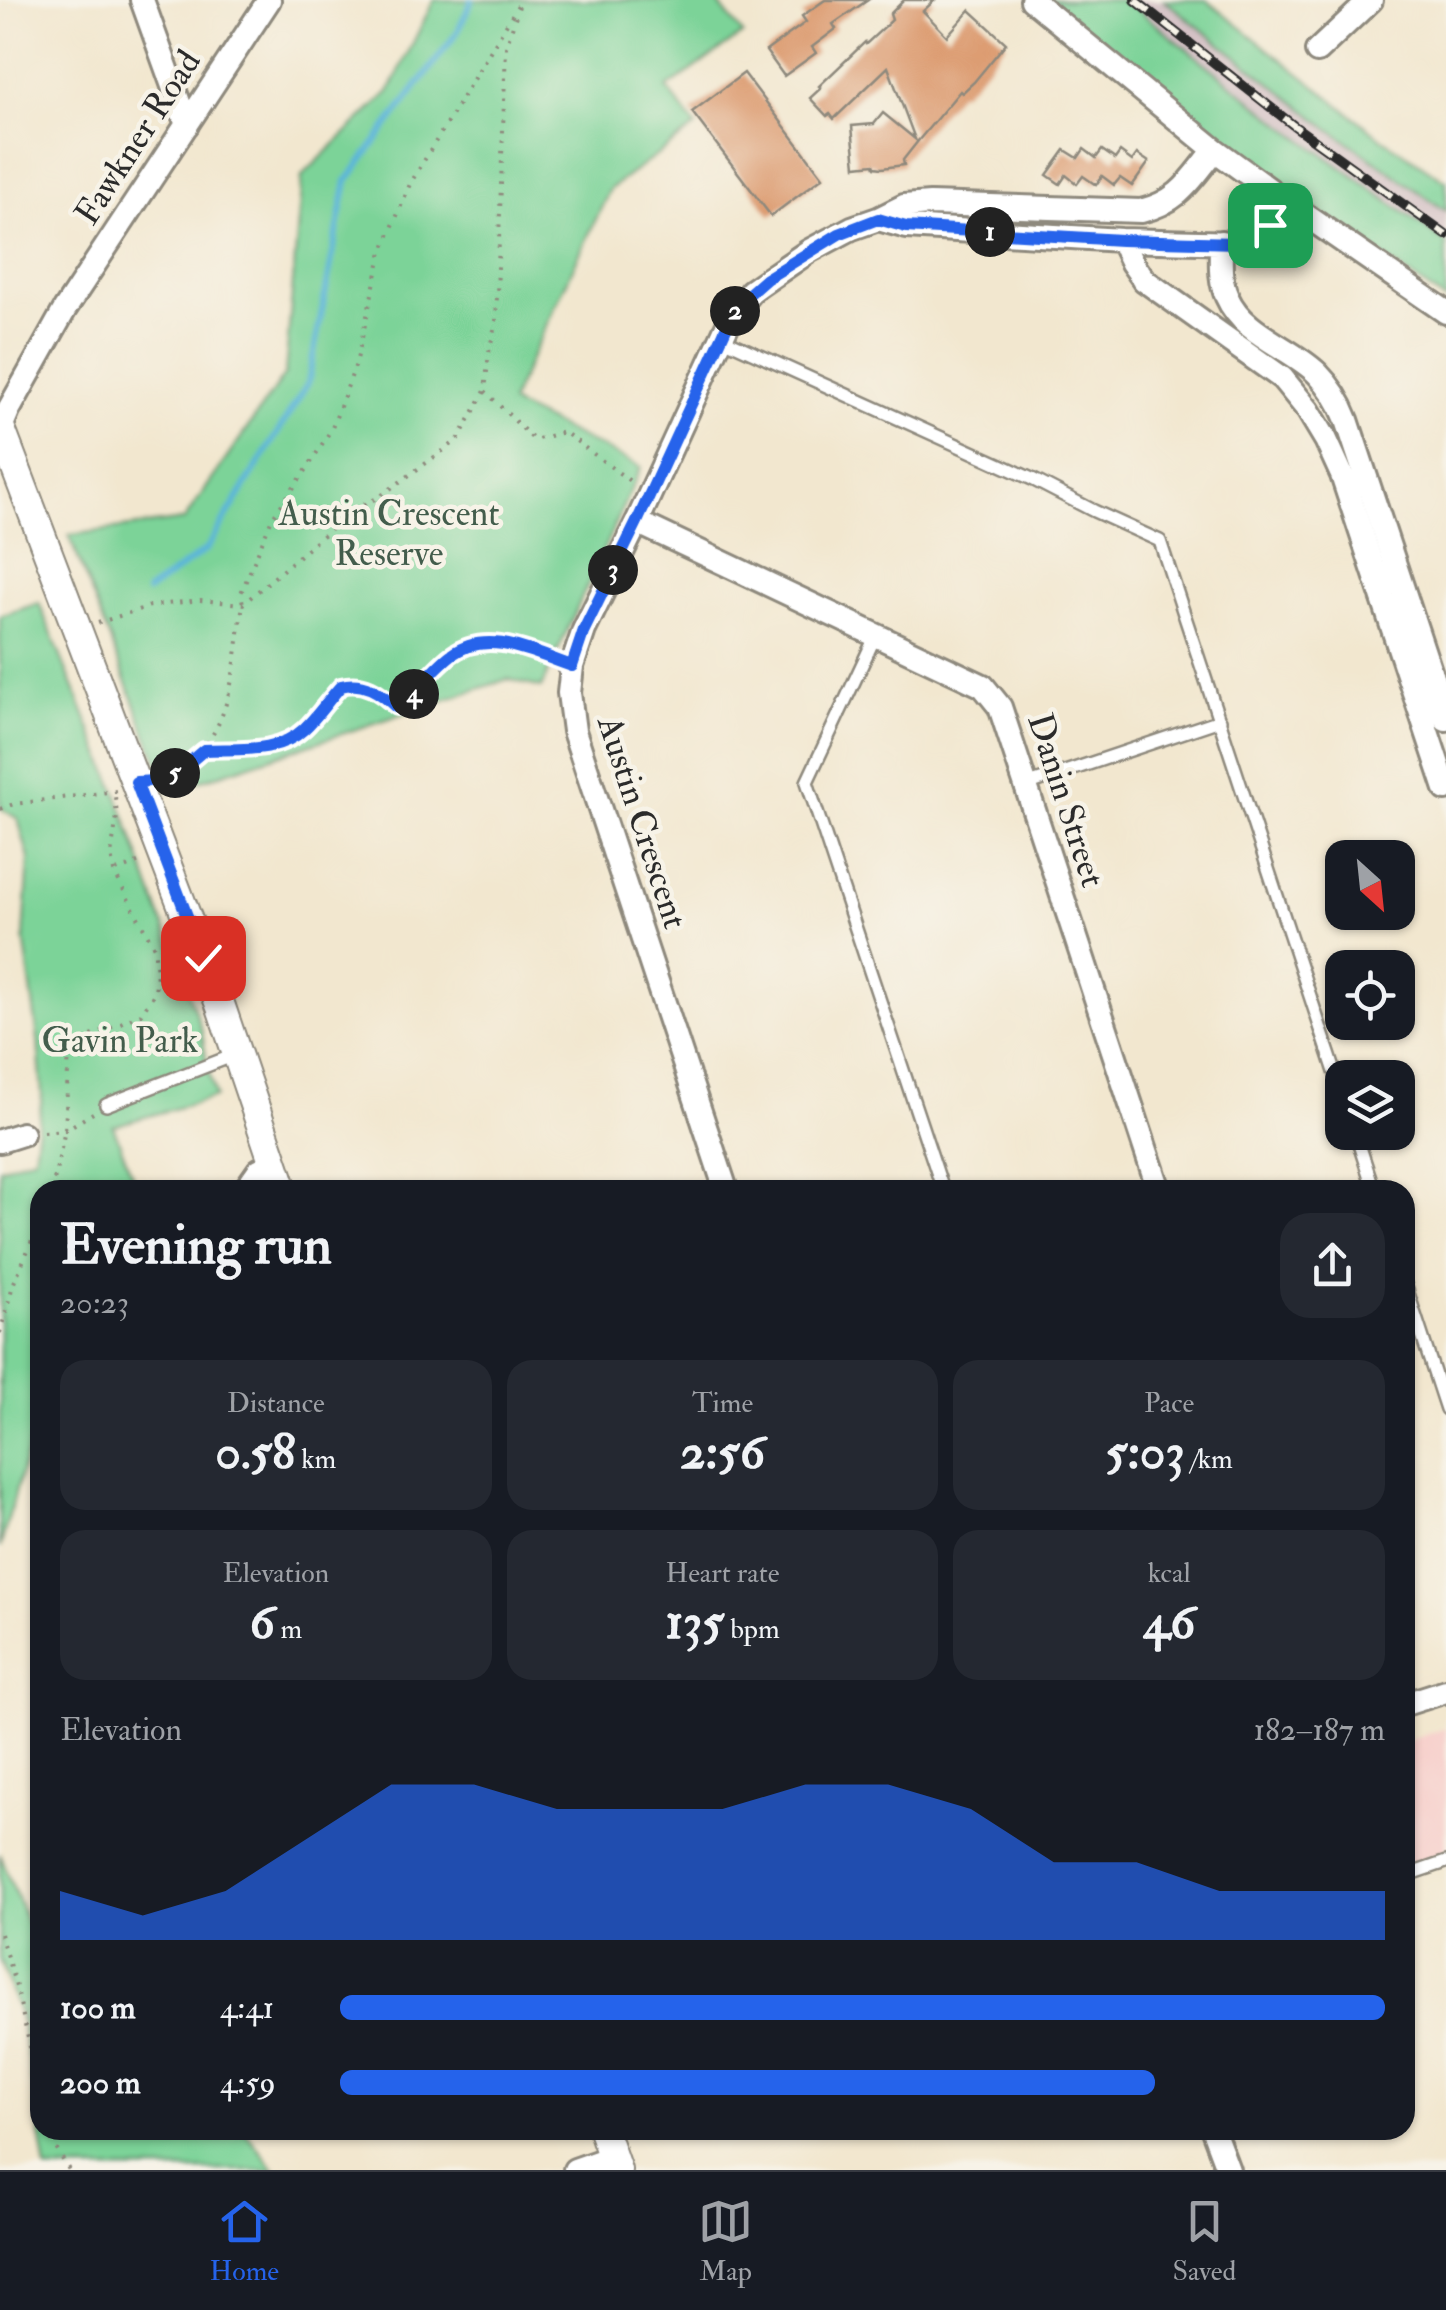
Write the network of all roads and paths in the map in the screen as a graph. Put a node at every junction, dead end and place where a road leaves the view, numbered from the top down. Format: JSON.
{"nodes":[{"id":1,"x":142,"y":0,"type":"edge"},
{"id":2,"x":269,"y":0,"type":"edge"},
{"id":3,"x":521,"y":0,"type":"edge"},
{"id":4,"x":1032,"y":0,"type":"edge"},
{"id":5,"x":1371,"y":0,"type":"edge"},
{"id":6,"x":1317,"y":52,"type":"dead end"},
{"id":7,"x":187,"y":125,"type":"junction"},
{"id":8,"x":1215,"y":150,"type":"junction"},
{"id":9,"x":1292,"y":206,"type":"junction"},
{"id":10,"x":878,"y":219,"type":"junction"},
{"id":11,"x":1121,"y":240,"type":"junction"},
{"id":12,"x":1221,"y":242,"type":"junction"},
{"id":13,"x":63,"y":312,"type":"junction"},
{"id":14,"x":1446,"y":312,"type":"edge"},
{"id":15,"x":721,"y":338,"type":"junction"},
{"id":16,"x":485,"y":392,"type":"junction"},
{"id":17,"x":0,"y":394,"type":"edge"},
{"id":18,"x":0,"y":429,"type":"edge"},
{"id":19,"x":650,"y":496,"type":"junction"},
{"id":20,"x":637,"y":522,"type":"junction"},
{"id":21,"x":243,"y":604,"type":"junction"},
{"id":22,"x":76,"y":627,"type":"junction"},
{"id":23,"x":876,"y":636,"type":"junction"},
{"id":24,"x":572,"y":666,"type":"junction"},
{"id":25,"x":1446,"y":719,"type":"edge"},
{"id":26,"x":1220,"y":720,"type":"junction"},
{"id":27,"x":204,"y":750,"type":"junction"},
{"id":28,"x":126,"y":786,"type":"junction"},
{"id":29,"x":1026,"y":786,"type":"junction"},
{"id":30,"x":1446,"y":789,"type":"edge"},
{"id":31,"x":0,"y":809,"type":"edge"},
{"id":32,"x":163,"y":854,"type":"junction"},
{"id":33,"x":114,"y":872,"type":"junction"},
{"id":34,"x":238,"y":1054,"type":"junction"},
{"id":35,"x":1331,"y":1060,"type":"edge"},
{"id":36,"x":106,"y":1105,"type":"joint"},
{"id":37,"x":65,"y":1130,"type":"junction"},
{"id":38,"x":11,"y":1138,"type":"edge"},
{"id":39,"x":1361,"y":1150,"type":"edge"},
{"id":40,"x":278,"y":1177,"type":"edge"},
{"id":41,"x":54,"y":1180,"type":"edge"},
{"id":42,"x":252,"y":1180,"type":"edge"},
{"id":43,"x":723,"y":1180,"type":"edge"},
{"id":44,"x":940,"y":1180,"type":"edge"},
{"id":45,"x":1156,"y":1180,"type":"edge"},
{"id":46,"x":1371,"y":1180,"type":"edge"},
{"id":47,"x":30,"y":1244,"type":"edge"},
{"id":48,"x":1415,"y":1314,"type":"edge"},
{"id":49,"x":0,"y":1333,"type":"edge"},
{"id":50,"x":1446,"y":1409,"type":"edge"},
{"id":51,"x":1446,"y":1691,"type":"edge"},
{"id":52,"x":1415,"y":1701,"type":"edge"},
{"id":53,"x":1446,"y":1862,"type":"edge"},
{"id":54,"x":1415,"y":1873,"type":"edge"},
{"id":55,"x":0,"y":1934,"type":"edge"},
{"id":56,"x":30,"y":2045,"type":"edge"},
{"id":57,"x":51,"y":2140,"type":"edge"},
{"id":58,"x":606,"y":2140,"type":"edge"},
{"id":59,"x":1217,"y":2140,"type":"edge"},
{"id":60,"x":614,"y":2164,"type":"edge"},
{"id":61,"x":68,"y":2170,"type":"edge"},
{"id":62,"x":575,"y":2170,"type":"edge"},
{"id":63,"x":1228,"y":2170,"type":"edge"}],
"edges":[{"from":1,"to":7,"type":"street"},
{"from":2,"to":7,"type":"street","name":"Fawkner Road"},
{"from":3,"to":16,"type":"path"},
{"from":3,"to":21,"type":"path"},
{"from":4,"to":8,"type":"street"},
{"from":5,"to":6,"type":"street"},
{"from":7,"to":13,"type":"street","name":"Fawkner Road"},
{"from":8,"to":9,"type":"street"},
{"from":8,"to":10,"type":"street","name":"Austin Crescent"},
{"from":9,"to":12,"type":"street"},
{"from":9,"to":14,"type":"street"},
{"from":10,"to":11,"type":"street"},
{"from":10,"to":15,"type":"street","name":"Austin Crescent"},
{"from":11,"to":12,"type":"street"},
{"from":11,"to":30,"type":"street"},
{"from":12,"to":25,"type":"street"},
{"from":13,"to":17,"type":"street","name":"Fawkner Road"},
{"from":13,"to":18,"type":"street","name":"Fawkner Road"},
{"from":15,"to":19,"type":"street","name":"Austin Crescent"},
{"from":15,"to":26,"type":"lane"},
{"from":16,"to":19,"type":"path"},
{"from":16,"to":21,"type":"path"},
{"from":18,"to":22,"type":"street"},
{"from":19,"to":20,"type":"street","name":"Austin Crescent"},
{"from":20,"to":23,"type":"street","name":"Danin Street"},
{"from":20,"to":24,"type":"street","name":"Austin Crescent"},
{"from":21,"to":22,"type":"path"},
{"from":21,"to":27,"type":"path"},
{"from":22,"to":28,"type":"street"},
{"from":23,"to":29,"type":"street","name":"Danin Street"},
{"from":23,"to":44,"type":"lane"},
{"from":24,"to":27,"type":"path"},
{"from":24,"to":43,"type":"street","name":"Austin Crescent"},
{"from":26,"to":29,"type":"lane"},
{"from":26,"to":35,"type":"lane"},
{"from":27,"to":28,"type":"path"},
{"from":28,"to":31,"type":"path"},
{"from":28,"to":32,"type":"street"},
{"from":28,"to":33,"type":"path"},
{"from":29,"to":45,"type":"street","name":"Danin Street"},
{"from":32,"to":33,"type":"path"},
{"from":32,"to":34,"type":"street"},
{"from":33,"to":37,"type":"path"},
{"from":34,"to":36,"type":"lane"},
{"from":34,"to":40,"type":"street"},
{"from":36,"to":37,"type":"path"},
{"from":37,"to":38,"type":"path"},
{"from":37,"to":41,"type":"path"},
{"from":39,"to":46,"type":"lane"},
{"from":40,"to":42,"type":"street"},
{"from":47,"to":49,"type":"path"},
{"from":48,"to":50,"type":"lane"},
{"from":51,"to":52,"type":"street"},
{"from":53,"to":54,"type":"lane"},
{"from":55,"to":56,"type":"path"},
{"from":57,"to":61,"type":"path"},
{"from":58,"to":60,"type":"street"},
{"from":59,"to":63,"type":"street"},
{"from":60,"to":62,"type":"street"}]}
